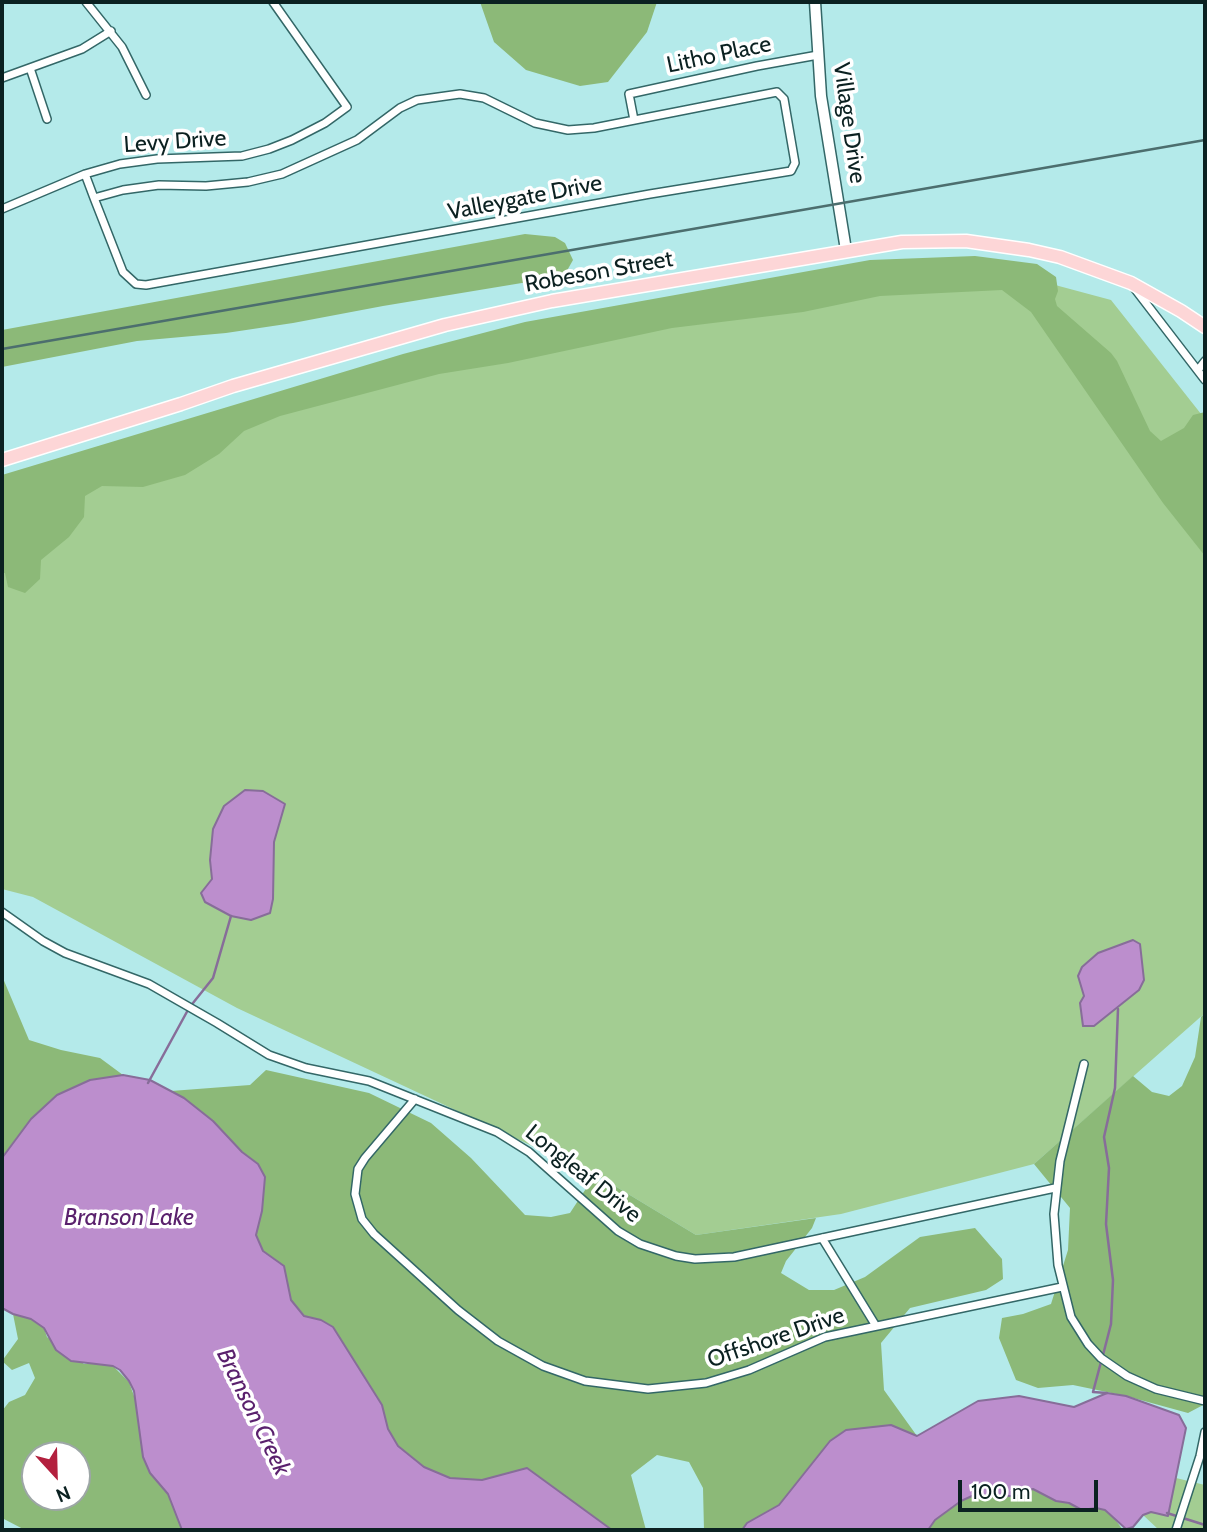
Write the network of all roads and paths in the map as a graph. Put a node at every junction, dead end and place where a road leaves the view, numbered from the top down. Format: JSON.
{"nodes":[{"id":1,"x":86,"y":2,"type":"edge"},
{"id":2,"x":274,"y":2,"type":"edge"},
{"id":3,"x":816,"y":2,"type":"edge"},
{"id":4,"x":111,"y":32,"type":"junction"},
{"id":5,"x":818,"y":55,"type":"junction"},
{"id":6,"x":30,"y":68,"type":"junction"},
{"id":7,"x":2,"y":78,"type":"edge"},
{"id":8,"x":146,"y":95,"type":"dead end"},
{"id":9,"x":47,"y":119,"type":"dead end"},
{"id":10,"x":634,"y":120,"type":"junction"},
{"id":11,"x":85,"y":174,"type":"junction"},
{"id":12,"x":94,"y":198,"type":"junction"},
{"id":13,"x":2,"y":209,"type":"edge"},
{"id":14,"x":846,"y":250,"type":"junction"},
{"id":15,"x":1131,"y":283,"type":"junction"},
{"id":16,"x":1205,"y":327,"type":"edge"},
{"id":17,"x":1205,"y":361,"type":"edge"},
{"id":18,"x":1198,"y":370,"type":"junction"},
{"id":19,"x":1205,"y":380,"type":"edge"},
{"id":20,"x":2,"y":460,"type":"edge"},
{"id":21,"x":2,"y":912,"type":"edge"},
{"id":22,"x":1084,"y":1064,"type":"dead end"},
{"id":23,"x":415,"y":1099,"type":"junction"},
{"id":24,"x":1055,"y":1188,"type":"junction"},
{"id":25,"x":822,"y":1238,"type":"junction"},
{"id":26,"x":1062,"y":1287,"type":"junction"},
{"id":27,"x":876,"y":1326,"type":"junction"},
{"id":28,"x":1205,"y":1401,"type":"edge"},
{"id":29,"x":1205,"y":1432,"type":"edge"},
{"id":30,"x":1176,"y":1530,"type":"edge"}],
"edges":[{"from":1,"to":4,"type":"street"},
{"from":2,"to":11,"type":"street","name":"Levy Drive"},
{"from":3,"to":5,"type":"main road","name":"Village Drive"},
{"from":4,"to":6,"type":"street"},
{"from":4,"to":8,"type":"street"},
{"from":5,"to":10,"type":"street","name":"Litho Place"},
{"from":5,"to":14,"type":"main road","name":"Village Drive"},
{"from":6,"to":7,"type":"street"},
{"from":6,"to":9,"type":"street"},
{"from":10,"to":12,"type":"street","name":"Valleygate Drive"},
{"from":10,"to":12,"type":"street","name":"Valleygate Drive"},
{"from":11,"to":12,"type":"street","name":"Valleygate Drive"},
{"from":11,"to":13,"type":"street","name":"Levy Drive"},
{"from":14,"to":15,"type":"main road","name":"Robeson Street"},
{"from":14,"to":20,"type":"main road","name":"Robeson Street"},
{"from":15,"to":16,"type":"main road","name":"Robeson Street"},
{"from":15,"to":18,"type":"street"},
{"from":17,"to":18,"type":"street"},
{"from":18,"to":19,"type":"street"},
{"from":21,"to":23,"type":"street","name":"Longleaf Drive"},
{"from":22,"to":24,"type":"street"},
{"from":23,"to":25,"type":"street","name":"Longleaf Drive"},
{"from":23,"to":27,"type":"street","name":"Offshore Drive"},
{"from":24,"to":25,"type":"street","name":"Longleaf Drive"},
{"from":24,"to":26,"type":"street"},
{"from":25,"to":27,"type":"street"},
{"from":26,"to":27,"type":"street","name":"Offshore Drive"},
{"from":26,"to":28,"type":"street"},
{"from":29,"to":30,"type":"street"}]}
